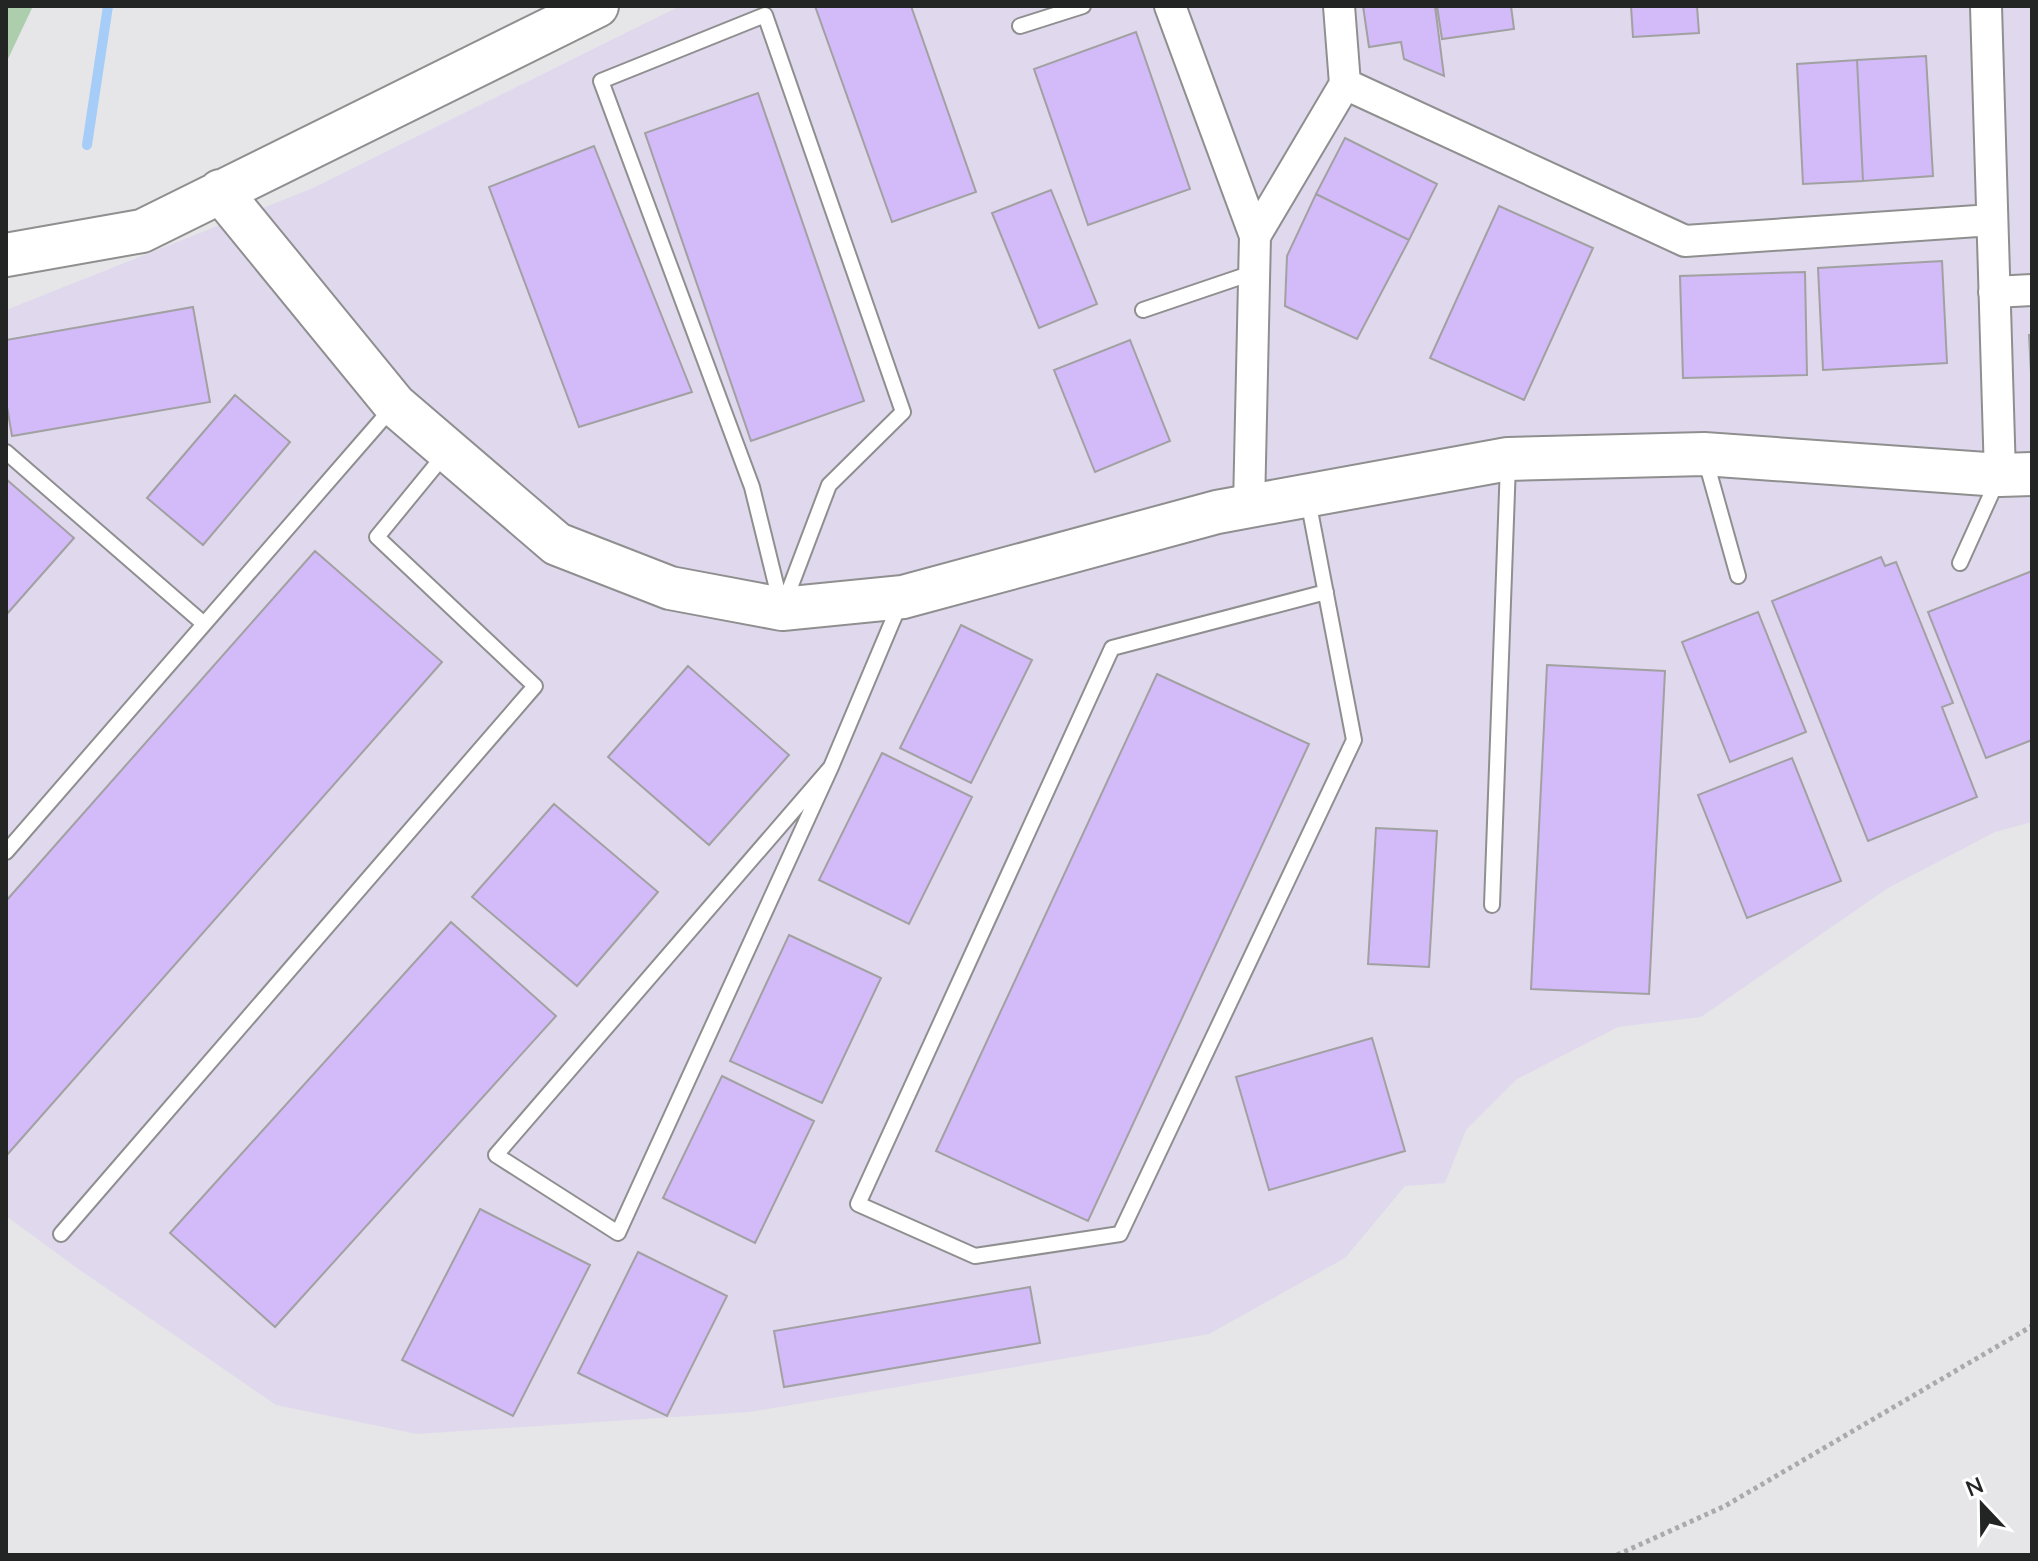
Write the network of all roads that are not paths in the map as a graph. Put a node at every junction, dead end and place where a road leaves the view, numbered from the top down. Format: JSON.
{"nodes":[{"id":1,"x":597,"y":6,"type":"edge"},
{"id":2,"x":1083,"y":6,"type":"edge"},
{"id":3,"x":1170,"y":6,"type":"edge"},
{"id":4,"x":1339,"y":6,"type":"edge"},
{"id":5,"x":1986,"y":6,"type":"edge"},
{"id":6,"x":1020,"y":26,"type":"dead end"},
{"id":7,"x":1345,"y":84,"type":"junction"},
{"id":8,"x":220,"y":191,"type":"junction"},
{"id":9,"x":1992,"y":220,"type":"junction"},
{"id":10,"x":6,"y":227,"type":"edge"},
{"id":11,"x":1255,"y":236,"type":"junction"},
{"id":12,"x":6,"y":255,"type":"edge"},
{"id":13,"x":1255,"y":272,"type":"junction"},
{"id":14,"x":2032,"y":290,"type":"edge"},
{"id":15,"x":1994,"y":292,"type":"junction"},
{"id":16,"x":1143,"y":310,"type":"dead end"},
{"id":17,"x":395,"y":405,"type":"junction"},
{"id":18,"x":448,"y":451,"type":"junction"},
{"id":19,"x":6,"y":452,"type":"edge"},
{"id":20,"x":1704,"y":454,"type":"junction"},
{"id":21,"x":1508,"y":459,"type":"junction"},
{"id":22,"x":2016,"y":474,"type":"edge"},
{"id":23,"x":1307,"y":495,"type":"junction"},
{"id":24,"x":1249,"y":507,"type":"junction"},
{"id":25,"x":1960,"y":563,"type":"dead end"},
{"id":26,"x":1738,"y":576,"type":"dead end"},
{"id":27,"x":1326,"y":592,"type":"junction"},
{"id":28,"x":903,"y":597,"type":"junction"},
{"id":29,"x":782,"y":609,"type":"junction"},
{"id":30,"x":204,"y":624,"type":"junction"},
{"id":31,"x":831,"y":767,"type":"junction"},
{"id":32,"x":6,"y":852,"type":"edge"},
{"id":33,"x":1492,"y":905,"type":"dead end"},
{"id":34,"x":61,"y":1234,"type":"dead end"}],
"edges":[{"from":1,"to":8,"type":"street"},
{"from":2,"to":6,"type":"lane"},
{"from":3,"to":11,"type":"street"},
{"from":4,"to":7,"type":"street"},
{"from":5,"to":9,"type":"street"},
{"from":7,"to":9,"type":"street"},
{"from":7,"to":11,"type":"street"},
{"from":8,"to":10,"type":"street"},
{"from":8,"to":12,"type":"street"},
{"from":8,"to":17,"type":"street"},
{"from":9,"to":15,"type":"street"},
{"from":11,"to":13,"type":"street"},
{"from":13,"to":16,"type":"lane"},
{"from":13,"to":24,"type":"street"},
{"from":14,"to":15,"type":"street"},
{"from":15,"to":22,"type":"street"},
{"from":17,"to":18,"type":"street"},
{"from":17,"to":30,"type":"lane"},
{"from":18,"to":29,"type":"street"},
{"from":18,"to":34,"type":"lane"},
{"from":19,"to":30,"type":"lane"},
{"from":20,"to":21,"type":"street"},
{"from":20,"to":22,"type":"street"},
{"from":20,"to":26,"type":"lane"},
{"from":21,"to":23,"type":"street"},
{"from":21,"to":33,"type":"lane"},
{"from":22,"to":25,"type":"lane"},
{"from":23,"to":24,"type":"street"},
{"from":23,"to":27,"type":"lane"},
{"from":24,"to":28,"type":"street"},
{"from":27,"to":27,"type":"lane"},
{"from":28,"to":29,"type":"street"},
{"from":28,"to":31,"type":"lane"},
{"from":29,"to":29,"type":"lane"},
{"from":30,"to":32,"type":"lane"},
{"from":31,"to":31,"type":"lane"}]}
